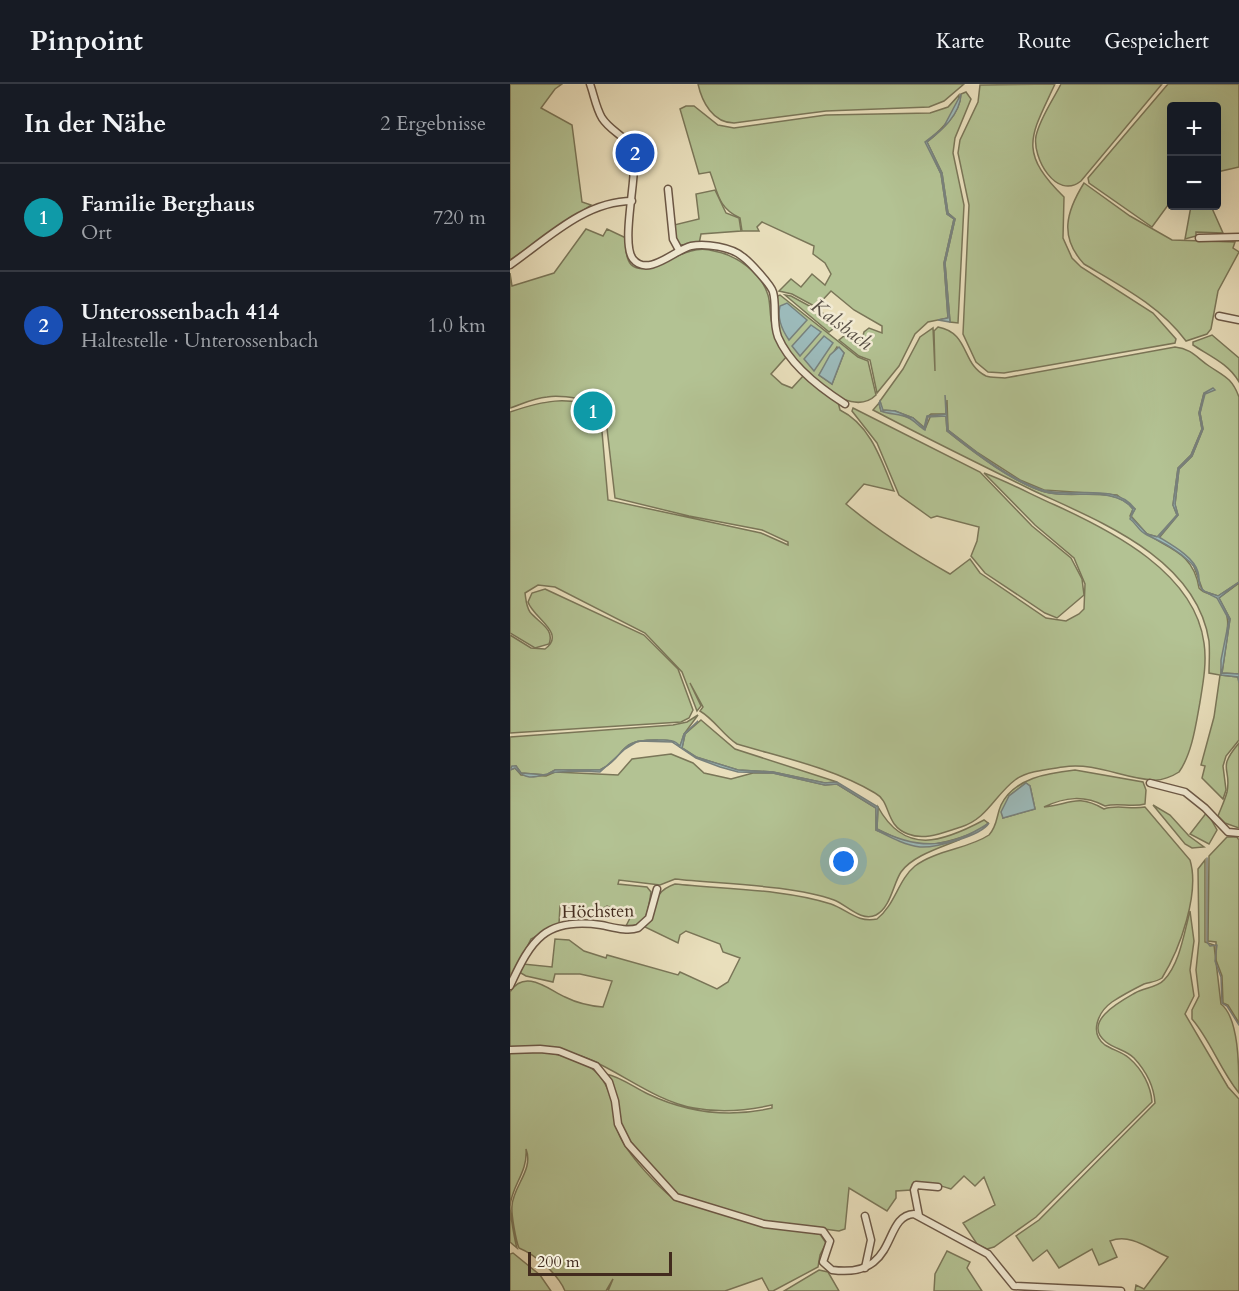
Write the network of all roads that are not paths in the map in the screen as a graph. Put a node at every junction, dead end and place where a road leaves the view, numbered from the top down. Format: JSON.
{"nodes":[{"id":1,"x":590,"y":84,"type":"edge"},
{"id":2,"x":668,"y":189,"type":"dead end"},
{"id":3,"x":632,"y":201,"type":"junction"},
{"id":4,"x":1239,"y":237,"type":"edge"},
{"id":5,"x":1199,"y":238,"type":"dead end"},
{"id":6,"x":680,"y":250,"type":"junction"},
{"id":7,"x":510,"y":265,"type":"edge"},
{"id":8,"x":1219,"y":316,"type":"dead end"},
{"id":9,"x":1239,"y":320,"type":"edge"},
{"id":10,"x":845,"y":404,"type":"dead end"},
{"id":11,"x":1150,"y":783,"type":"dead end"},
{"id":12,"x":1239,"y":833,"type":"edge"},
{"id":13,"x":657,"y":889,"type":"dead end"},
{"id":14,"x":510,"y":986,"type":"edge"},
{"id":15,"x":510,"y":1050,"type":"edge"},
{"id":16,"x":938,"y":1187,"type":"dead end"},
{"id":17,"x":865,"y":1216,"type":"dead end"},
{"id":18,"x":919,"y":1216,"type":"junction"},
{"id":19,"x":865,"y":1268,"type":"junction"},
{"id":20,"x":1019,"y":1290,"type":"edge"},
{"id":21,"x":1121,"y":1291,"type":"edge"}],
"edges":[{"from":1,"to":3,"type":"street"},
{"from":2,"to":6,"type":"street"},
{"from":3,"to":6,"type":"street"},
{"from":3,"to":7,"type":"street"},
{"from":4,"to":5,"type":"street"},
{"from":6,"to":10,"type":"street"},
{"from":8,"to":9,"type":"street"},
{"from":11,"to":12,"type":"street"},
{"from":13,"to":14,"type":"street","name":"Höchsten"},
{"from":15,"to":19,"type":"street"},
{"from":16,"to":18,"type":"street"},
{"from":17,"to":19,"type":"street"},
{"from":18,"to":19,"type":"street"},
{"from":18,"to":20,"type":"street"},
{"from":20,"to":21,"type":"street"}]}
